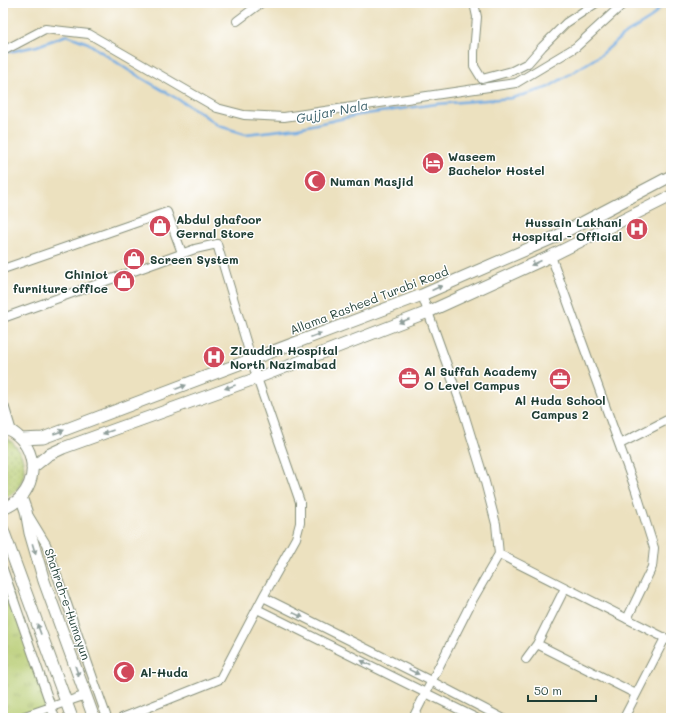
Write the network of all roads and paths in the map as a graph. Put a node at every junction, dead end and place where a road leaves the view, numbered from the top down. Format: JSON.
{"nodes":[{"id":1,"x":261,"y":3,"type":"edge"},
{"id":2,"x":474,"y":3,"type":"edge"},
{"id":3,"x":596,"y":3,"type":"edge"},
{"id":4,"x":624,"y":3,"type":"edge"},
{"id":5,"x":237,"y":21,"type":"dead end"},
{"id":6,"x":3,"y":50,"type":"edge"},
{"id":7,"x":671,"y":176,"type":"edge"},
{"id":8,"x":671,"y":196,"type":"edge"},
{"id":9,"x":577,"y":226,"type":"junction"},
{"id":10,"x":584,"y":240,"type":"junction"},
{"id":11,"x":182,"y":253,"type":"junction"},
{"id":12,"x":552,"y":256,"type":"junction"},
{"id":13,"x":508,"y":257,"type":"junction"},
{"id":14,"x":3,"y":268,"type":"edge"},
{"id":15,"x":516,"y":272,"type":"junction"},
{"id":16,"x":422,"y":295,"type":"junction"},
{"id":17,"x":428,"y":312,"type":"junction"},
{"id":18,"x":3,"y":318,"type":"edge"},
{"id":19,"x":251,"y":360,"type":"junction"},
{"id":20,"x":257,"y":378,"type":"junction"},
{"id":21,"x":3,"y":407,"type":"edge"},
{"id":22,"x":671,"y":418,"type":"edge"},
{"id":23,"x":7,"y":428,"type":"edge"},
{"id":24,"x":21,"y":439,"type":"junction"},
{"id":25,"x":620,"y":444,"type":"junction"},
{"id":26,"x":32,"y":468,"type":"junction"},
{"id":27,"x":21,"y":497,"type":"junction"},
{"id":28,"x":3,"y":509,"type":"edge"},
{"id":29,"x":26,"y":511,"type":"junction"},
{"id":30,"x":4,"y":535,"type":"edge"},
{"id":31,"x":499,"y":554,"type":"junction"},
{"id":32,"x":3,"y":569,"type":"edge"},
{"id":33,"x":565,"y":588,"type":"junction"},
{"id":34,"x":263,"y":597,"type":"junction"},
{"id":35,"x":257,"y":609,"type":"junction"},
{"id":36,"x":627,"y":619,"type":"junction"},
{"id":37,"x":668,"y":639,"type":"edge"},
{"id":38,"x":537,"y":644,"type":"junction"},
{"id":39,"x":526,"y":660,"type":"dead end"},
{"id":40,"x":431,"y":681,"type":"junction"},
{"id":41,"x":426,"y":693,"type":"junction"},
{"id":42,"x":636,"y":694,"type":"junction"},
{"id":43,"x":86,"y":695,"type":"junction"},
{"id":44,"x":66,"y":702,"type":"junction"},
{"id":45,"x":51,"y":708,"type":"junction"},
{"id":46,"x":625,"y":716,"type":"dead end"},
{"id":47,"x":19,"y":718,"type":"edge"},
{"id":48,"x":55,"y":718,"type":"edge"},
{"id":49,"x":72,"y":718,"type":"edge"},
{"id":50,"x":94,"y":718,"type":"edge"},
{"id":51,"x":107,"y":718,"type":"edge"},
{"id":52,"x":122,"y":718,"type":"edge"},
{"id":53,"x":413,"y":718,"type":"edge"},
{"id":54,"x":476,"y":718,"type":"edge"},
{"id":55,"x":502,"y":718,"type":"edge"}],
"edges":[{"from":1,"to":5,"type":"street"},
{"from":2,"to":3,"type":"street"},
{"from":4,"to":6,"type":"street"},
{"from":7,"to":9,"type":"main road","name":"Allama Rasheed Turabi Road"},
{"from":8,"to":10,"type":"main road"},
{"from":9,"to":10,"type":"main road"},
{"from":9,"to":13,"type":"main road","name":"Allama Rasheed Turabi Road"},
{"from":10,"to":12,"type":"main road"},
{"from":11,"to":14,"type":"street"},
{"from":11,"to":18,"type":"street"},
{"from":11,"to":19,"type":"street"},
{"from":12,"to":15,"type":"main road","one_way":true},
{"from":12,"to":25,"type":"street"},
{"from":13,"to":15,"type":"main road"},
{"from":16,"to":13,"type":"main road","name":"Allama Rasheed Turabi Road","one_way":true},
{"from":15,"to":17,"type":"main road"},
{"from":16,"to":17,"type":"street"},
{"from":19,"to":16,"type":"main road","name":"Allama Rasheed Turabi Road","one_way":true},
{"from":17,"to":20,"type":"main road","one_way":true},
{"from":17,"to":31,"type":"street"},
{"from":19,"to":20,"type":"street"},
{"from":24,"to":19,"type":"main road","name":"Allama Rasheed Turabi Road","one_way":true},
{"from":20,"to":26,"type":"main road","one_way":true},
{"from":20,"to":34,"type":"street"},
{"from":21,"to":23,"type":"main road"},
{"from":22,"to":25,"type":"street"},
{"from":23,"to":24,"type":"main road"},
{"from":24,"to":26,"type":"main road"},
{"from":25,"to":36,"type":"street"},
{"from":26,"to":27,"type":"main road"},
{"from":27,"to":28,"type":"main road"},
{"from":27,"to":29,"type":"main road","name":"Shahrah-e-Humayun"},
{"from":29,"to":43,"type":"main road","name":"Shahrah-e-Humayun","one_way":true},
{"from":29,"to":51,"type":"street"},
{"from":44,"to":30,"type":"main road","one_way":true},
{"from":31,"to":33,"type":"street"},
{"from":31,"to":40,"type":"street"},
{"from":32,"to":45,"type":"street"},
{"from":33,"to":36,"type":"street"},
{"from":33,"to":38,"type":"street"},
{"from":34,"to":35,"type":"street"},
{"from":34,"to":40,"type":"street","one_way":true},
{"from":41,"to":35,"type":"street","one_way":true},
{"from":35,"to":52,"type":"street"},
{"from":36,"to":37,"type":"street"},
{"from":37,"to":42,"type":"street"},
{"from":38,"to":39,"type":"street"},
{"from":38,"to":42,"type":"street"},
{"from":40,"to":41,"type":"street"},
{"from":40,"to":55,"type":"street"},
{"from":41,"to":53,"type":"street"},
{"from":41,"to":54,"type":"street"},
{"from":42,"to":46,"type":"street"},
{"from":43,"to":44,"type":"street"},
{"from":43,"to":50,"type":"main road","name":"Shahrah-e-Humayun"},
{"from":44,"to":45,"type":"street"},
{"from":44,"to":49,"type":"main road"},
{"from":45,"to":47,"type":"street"},
{"from":45,"to":48,"type":"street"}]}
